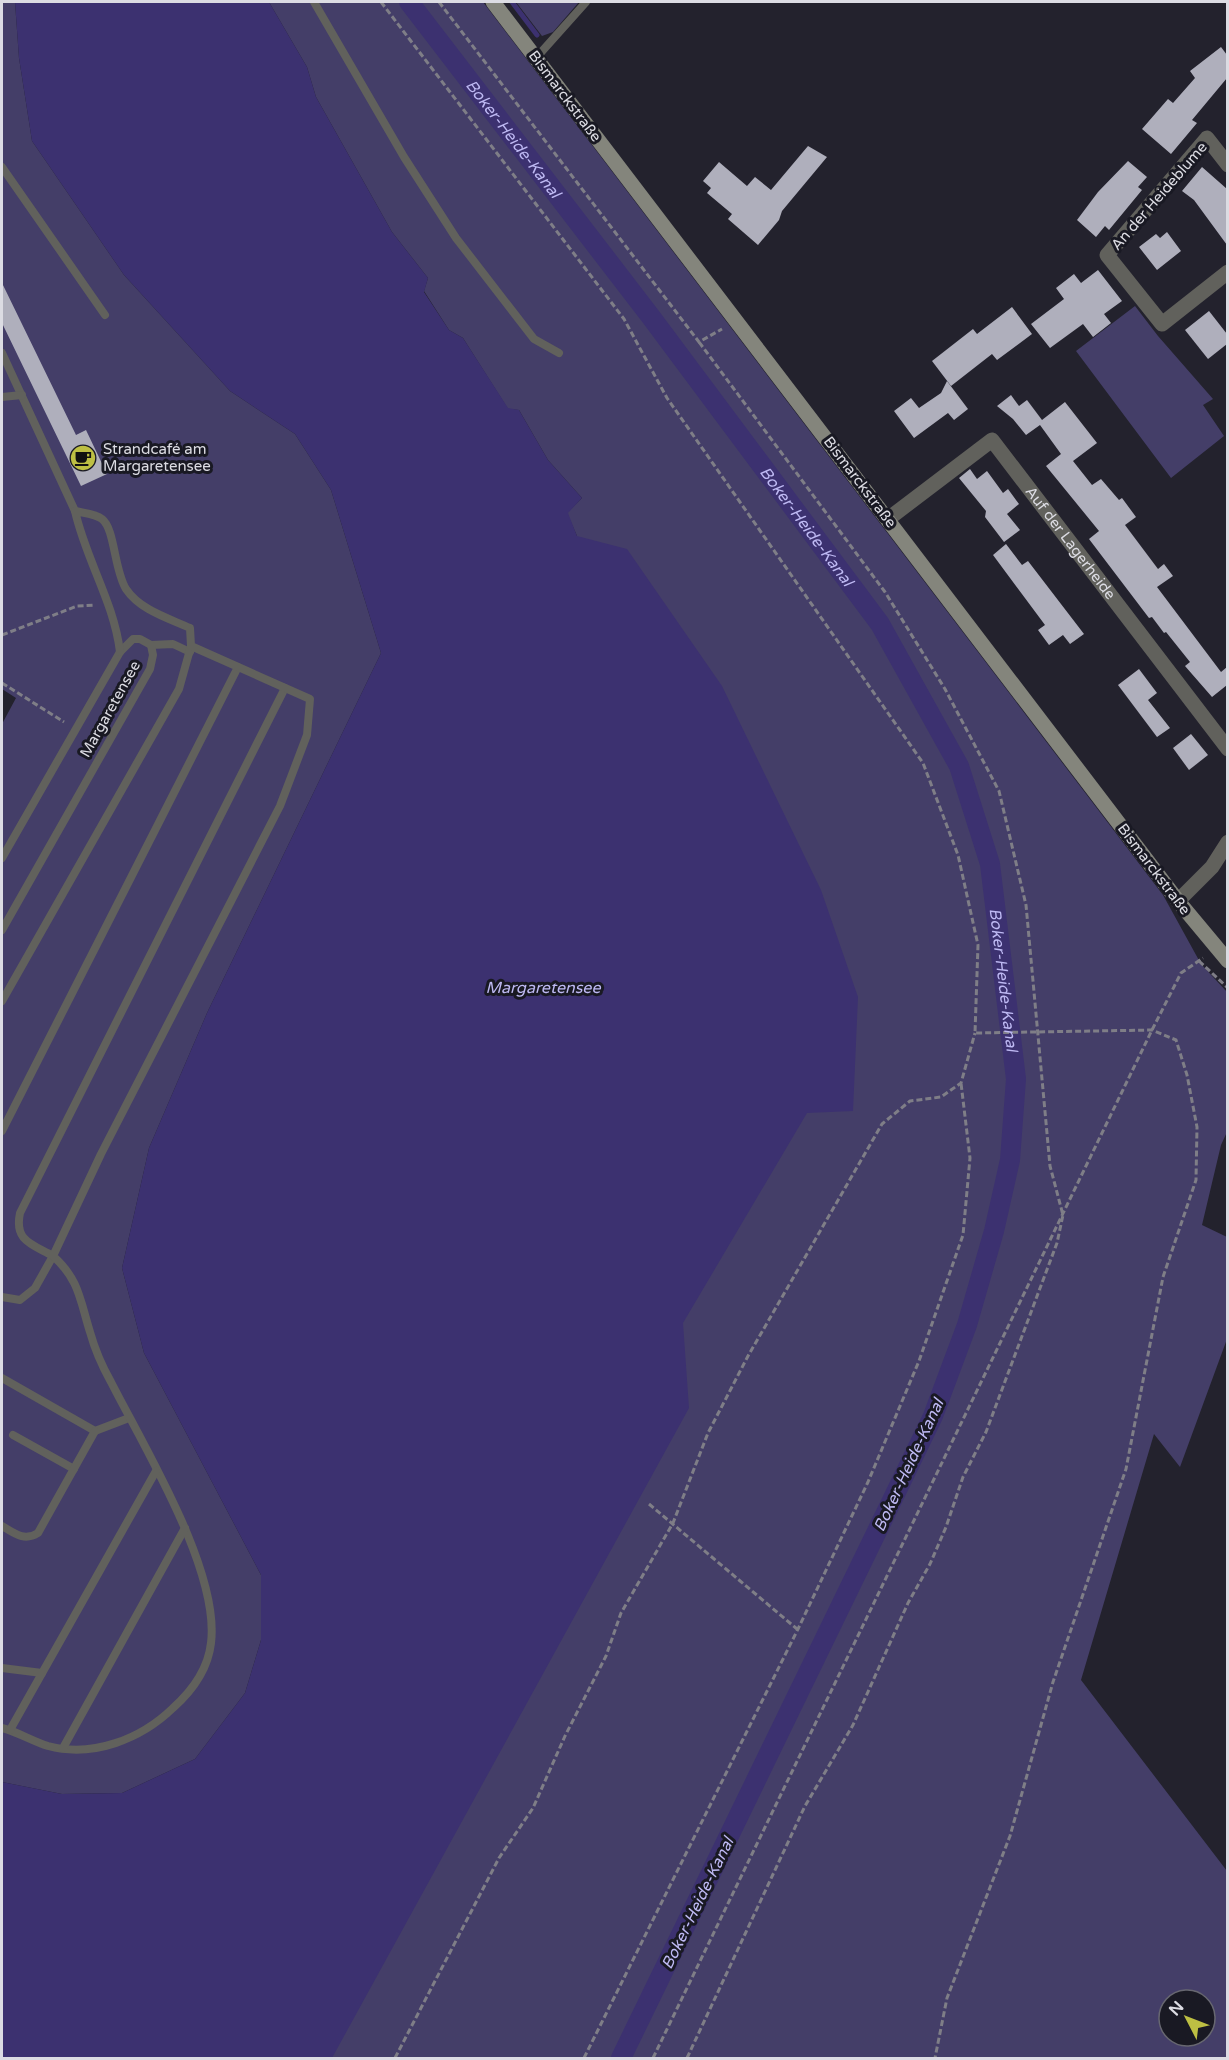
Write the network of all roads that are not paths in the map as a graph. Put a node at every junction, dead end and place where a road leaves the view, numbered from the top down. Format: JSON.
{"nodes":[{"id":1,"x":314,"y":2,"type":"edge"},
{"id":2,"x":493,"y":2,"type":"edge"},
{"id":3,"x":586,"y":2,"type":"edge"},
{"id":4,"x":536,"y":58,"type":"junction"},
{"id":5,"x":1227,"y":165,"type":"edge"},
{"id":6,"x":2,"y":167,"type":"edge"},
{"id":7,"x":1227,"y":272,"type":"edge"},
{"id":8,"x":105,"y":315,"type":"dead end"},
{"id":9,"x":2,"y":353,"type":"edge"},
{"id":10,"x":559,"y":353,"type":"dead end"},
{"id":11,"x":22,"y":395,"type":"junction"},
{"id":12,"x":2,"y":397,"type":"edge"},
{"id":13,"x":75,"y":511,"type":"junction"},
{"id":14,"x":888,"y":519,"type":"junction"},
{"id":15,"x":151,"y":645,"type":"junction"},
{"id":16,"x":190,"y":648,"type":"junction"},
{"id":17,"x":120,"y":652,"type":"junction"},
{"id":18,"x":238,"y":666,"type":"junction"},
{"id":19,"x":285,"y":688,"type":"junction"},
{"id":20,"x":1227,"y":749,"type":"edge"},
{"id":21,"x":1227,"y":842,"type":"edge"},
{"id":22,"x":2,"y":858,"type":"edge"},
{"id":23,"x":1178,"y":901,"type":"junction"},
{"id":24,"x":2,"y":930,"type":"edge"},
{"id":25,"x":1227,"y":961,"type":"edge"},
{"id":26,"x":2,"y":1001,"type":"edge"},
{"id":27,"x":2,"y":1131,"type":"edge"},
{"id":28,"x":53,"y":1256,"type":"junction"},
{"id":29,"x":2,"y":1297,"type":"edge"},
{"id":30,"x":2,"y":1378,"type":"edge"},
{"id":31,"x":129,"y":1418,"type":"junction"},
{"id":32,"x":95,"y":1431,"type":"junction"},
{"id":33,"x":13,"y":1435,"type":"dead end"},
{"id":34,"x":74,"y":1469,"type":"junction"},
{"id":35,"x":156,"y":1471,"type":"junction"},
{"id":36,"x":2,"y":1526,"type":"edge"},
{"id":37,"x":185,"y":1528,"type":"junction"},
{"id":38,"x":2,"y":1668,"type":"edge"},
{"id":39,"x":42,"y":1673,"type":"junction"},
{"id":40,"x":6,"y":1729,"type":"edge"},
{"id":41,"x":63,"y":1748,"type":"junction"}],
"edges":[{"from":1,"to":10,"type":"lane"},
{"from":2,"to":4,"type":"main road","name":"Bismarckstraße"},
{"from":3,"to":4,"type":"lane"},
{"from":4,"to":14,"type":"main road","name":"Bismarckstraße"},
{"from":5,"to":7,"type":"street","name":"An der Heideblume"},
{"from":6,"to":8,"type":"lane"},
{"from":9,"to":11,"type":"lane"},
{"from":11,"to":12,"type":"lane"},
{"from":11,"to":13,"type":"lane"},
{"from":13,"to":16,"type":"lane"},
{"from":13,"to":17,"type":"lane"},
{"from":14,"to":20,"type":"street","name":"Auf der Lagerheide"},
{"from":14,"to":23,"type":"main road","name":"Bismarckstraße"},
{"from":15,"to":16,"type":"lane"},
{"from":15,"to":17,"type":"lane","name":"Margaretensee"},
{"from":15,"to":24,"type":"lane","name":"Margaretensee"},
{"from":16,"to":18,"type":"lane"},
{"from":16,"to":26,"type":"lane"},
{"from":17,"to":22,"type":"lane","name":"Margaretensee"},
{"from":18,"to":19,"type":"lane"},
{"from":18,"to":27,"type":"lane"},
{"from":19,"to":28,"type":"lane"},
{"from":19,"to":28,"type":"lane"},
{"from":21,"to":23,"type":"street"},
{"from":23,"to":25,"type":"main road","name":"Bismarckstraße"},
{"from":28,"to":29,"type":"lane"},
{"from":28,"to":31,"type":"lane"},
{"from":30,"to":32,"type":"lane"},
{"from":31,"to":32,"type":"lane"},
{"from":31,"to":35,"type":"lane"},
{"from":32,"to":34,"type":"lane"},
{"from":33,"to":34,"type":"lane"},
{"from":34,"to":36,"type":"lane"},
{"from":35,"to":37,"type":"lane"},
{"from":35,"to":39,"type":"lane"},
{"from":37,"to":41,"type":"lane"},
{"from":37,"to":41,"type":"lane"},
{"from":38,"to":39,"type":"lane"},
{"from":39,"to":40,"type":"lane"},
{"from":40,"to":41,"type":"lane"}]}
